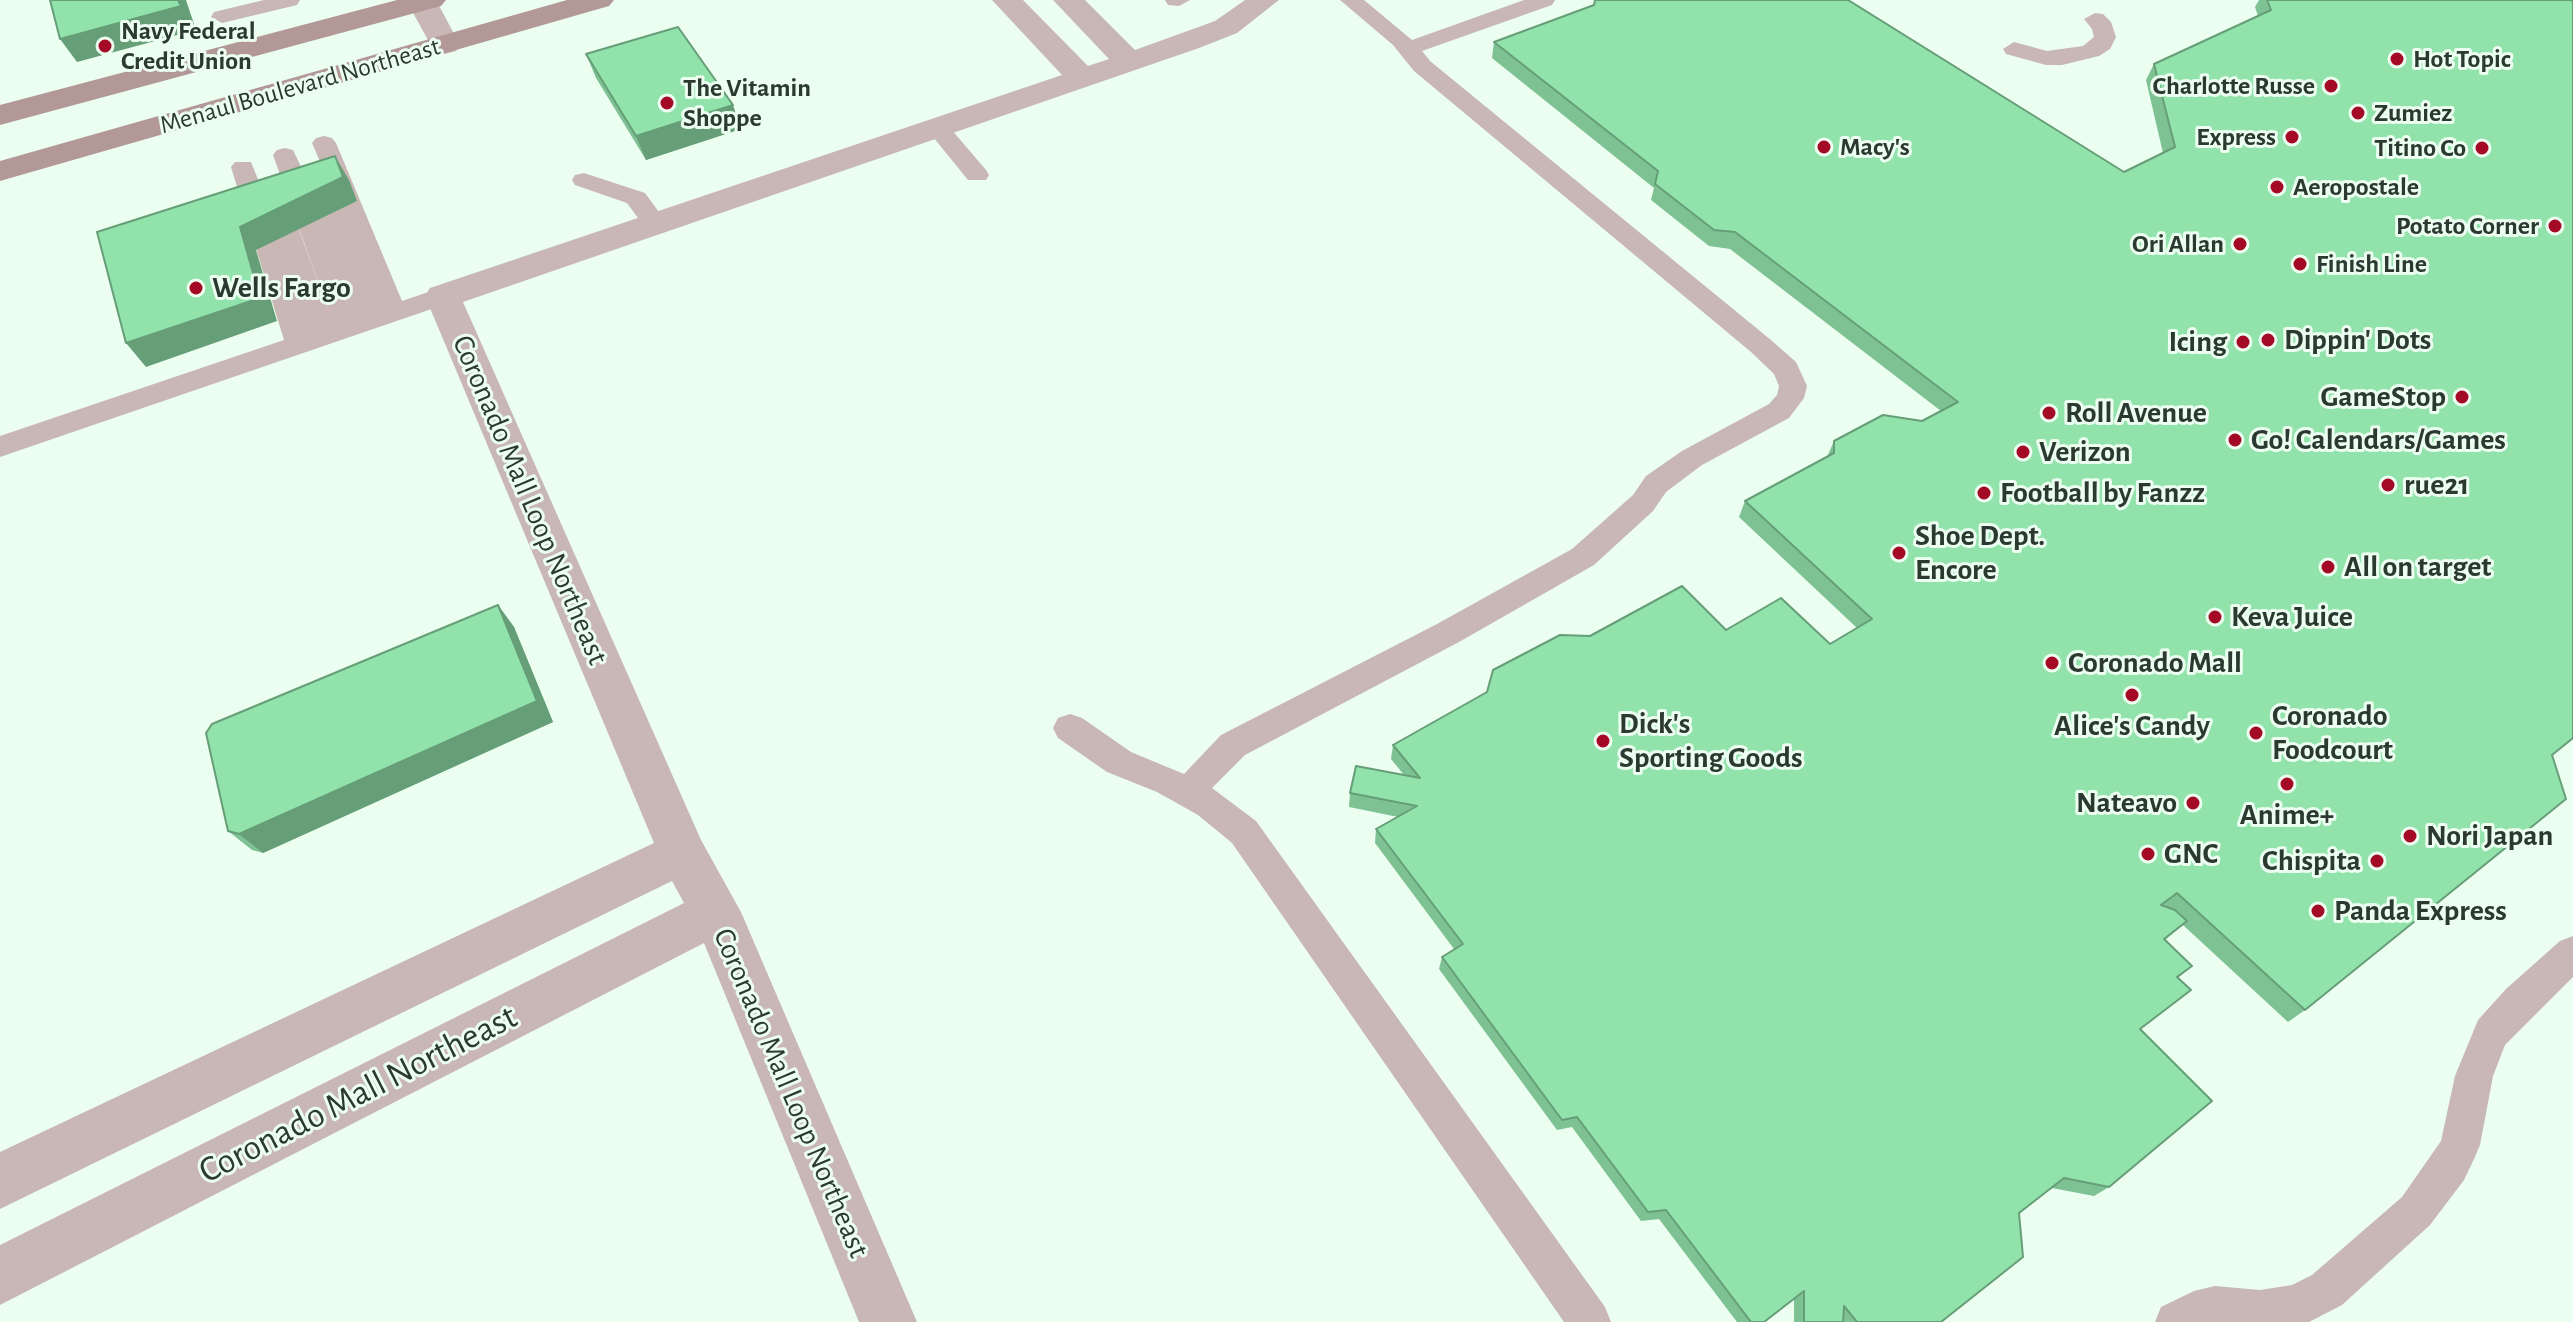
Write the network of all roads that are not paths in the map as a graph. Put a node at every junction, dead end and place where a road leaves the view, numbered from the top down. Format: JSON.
{"nodes":[{"id":1,"x":289,"y":0,"type":"edge"},
{"id":2,"x":599,"y":0,"type":"edge"},
{"id":3,"x":1007,"y":0,"type":"edge"},
{"id":4,"x":1068,"y":0,"type":"edge"},
{"id":5,"x":1264,"y":0,"type":"edge"},
{"id":6,"x":1351,"y":0,"type":"edge"},
{"id":7,"x":1544,"y":0,"type":"edge"},
{"id":8,"x":425,"y":1,"type":"edge"},
{"id":9,"x":222,"y":17,"type":"dead end"},
{"id":10,"x":2095,"y":19,"type":"dead end"},
{"id":11,"x":445,"y":45,"type":"junction"},
{"id":12,"x":1408,"y":49,"type":"junction"},
{"id":13,"x":2014,"y":49,"type":"dead end"},
{"id":14,"x":1129,"y":61,"type":"junction"},
{"id":15,"x":1082,"y":78,"type":"junction"},
{"id":16,"x":0,"y":115,"type":"edge"},
{"id":17,"x":937,"y":127,"type":"junction"},
{"id":18,"x":284,"y":155,"type":"junction"},
{"id":19,"x":0,"y":171,"type":"edge"},
{"id":20,"x":977,"y":175,"type":"dead end"},
{"id":21,"x":584,"y":180,"type":"dead end"},
{"id":22,"x":655,"y":223,"type":"junction"},
{"id":23,"x":443,"y":296,"type":"junction"},
{"id":24,"x":347,"y":329,"type":"junction"},
{"id":25,"x":0,"y":447,"type":"edge"},
{"id":26,"x":1070,"y":728,"type":"dead end"},
{"id":27,"x":1190,"y":793,"type":"junction"},
{"id":28,"x":682,"y":853,"type":"junction"},
{"id":29,"x":716,"y":912,"type":"junction"},
{"id":30,"x":2573,"y":953,"type":"edge"},
{"id":31,"x":0,"y":1181,"type":"edge"},
{"id":32,"x":0,"y":1276,"type":"edge"},
{"id":33,"x":888,"y":1322,"type":"edge"},
{"id":34,"x":1590,"y":1322,"type":"edge"},
{"id":35,"x":2176,"y":1322,"type":"edge"}],
"edges":[{"from":1,"to":9,"type":"lane"},
{"from":2,"to":11,"type":"main road","name":"Menaul Boulevard Northeast"},
{"from":3,"to":15,"type":"street"},
{"from":4,"to":14,"type":"street"},
{"from":5,"to":14,"type":"street","name":"Coronado Mall Loop Northeast"},
{"from":6,"to":12,"type":"lane"},
{"from":7,"to":12,"type":"lane"},
{"from":8,"to":11,"type":"street"},
{"from":8,"to":16,"type":"main road","name":"Menaul Boulevard Northeast"},
{"from":10,"to":13,"type":"lane"},
{"from":11,"to":19,"type":"main road","name":"Menaul Boulevard Northeast"},
{"from":12,"to":27,"type":"lane"},
{"from":14,"to":15,"type":"street","name":"Coronado Mall Loop Northeast"},
{"from":15,"to":17,"type":"street","name":"Coronado Mall Loop Northeast"},
{"from":17,"to":20,"type":"lane"},
{"from":17,"to":22,"type":"street","name":"Coronado Mall Loop Northeast"},
{"from":18,"to":24,"type":"lane"},
{"from":18,"to":24,"type":"lane"},
{"from":18,"to":24,"type":"lane"},
{"from":21,"to":22,"type":"lane"},
{"from":22,"to":23,"type":"street","name":"Coronado Mall Loop Northeast"},
{"from":23,"to":24,"type":"lane"},
{"from":23,"to":28,"type":"street","name":"Coronado Mall Loop Northeast"},
{"from":24,"to":25,"type":"lane"},
{"from":26,"to":27,"type":"lane"},
{"from":27,"to":34,"type":"lane"},
{"from":28,"to":29,"type":"street","name":"Coronado Mall Loop Northeast"},
{"from":28,"to":31,"type":"street"},
{"from":29,"to":32,"type":"street","name":"Coronado Mall Northeast"},
{"from":29,"to":33,"type":"street","name":"Coronado Mall Loop Northeast"},
{"from":30,"to":35,"type":"lane"}]}
